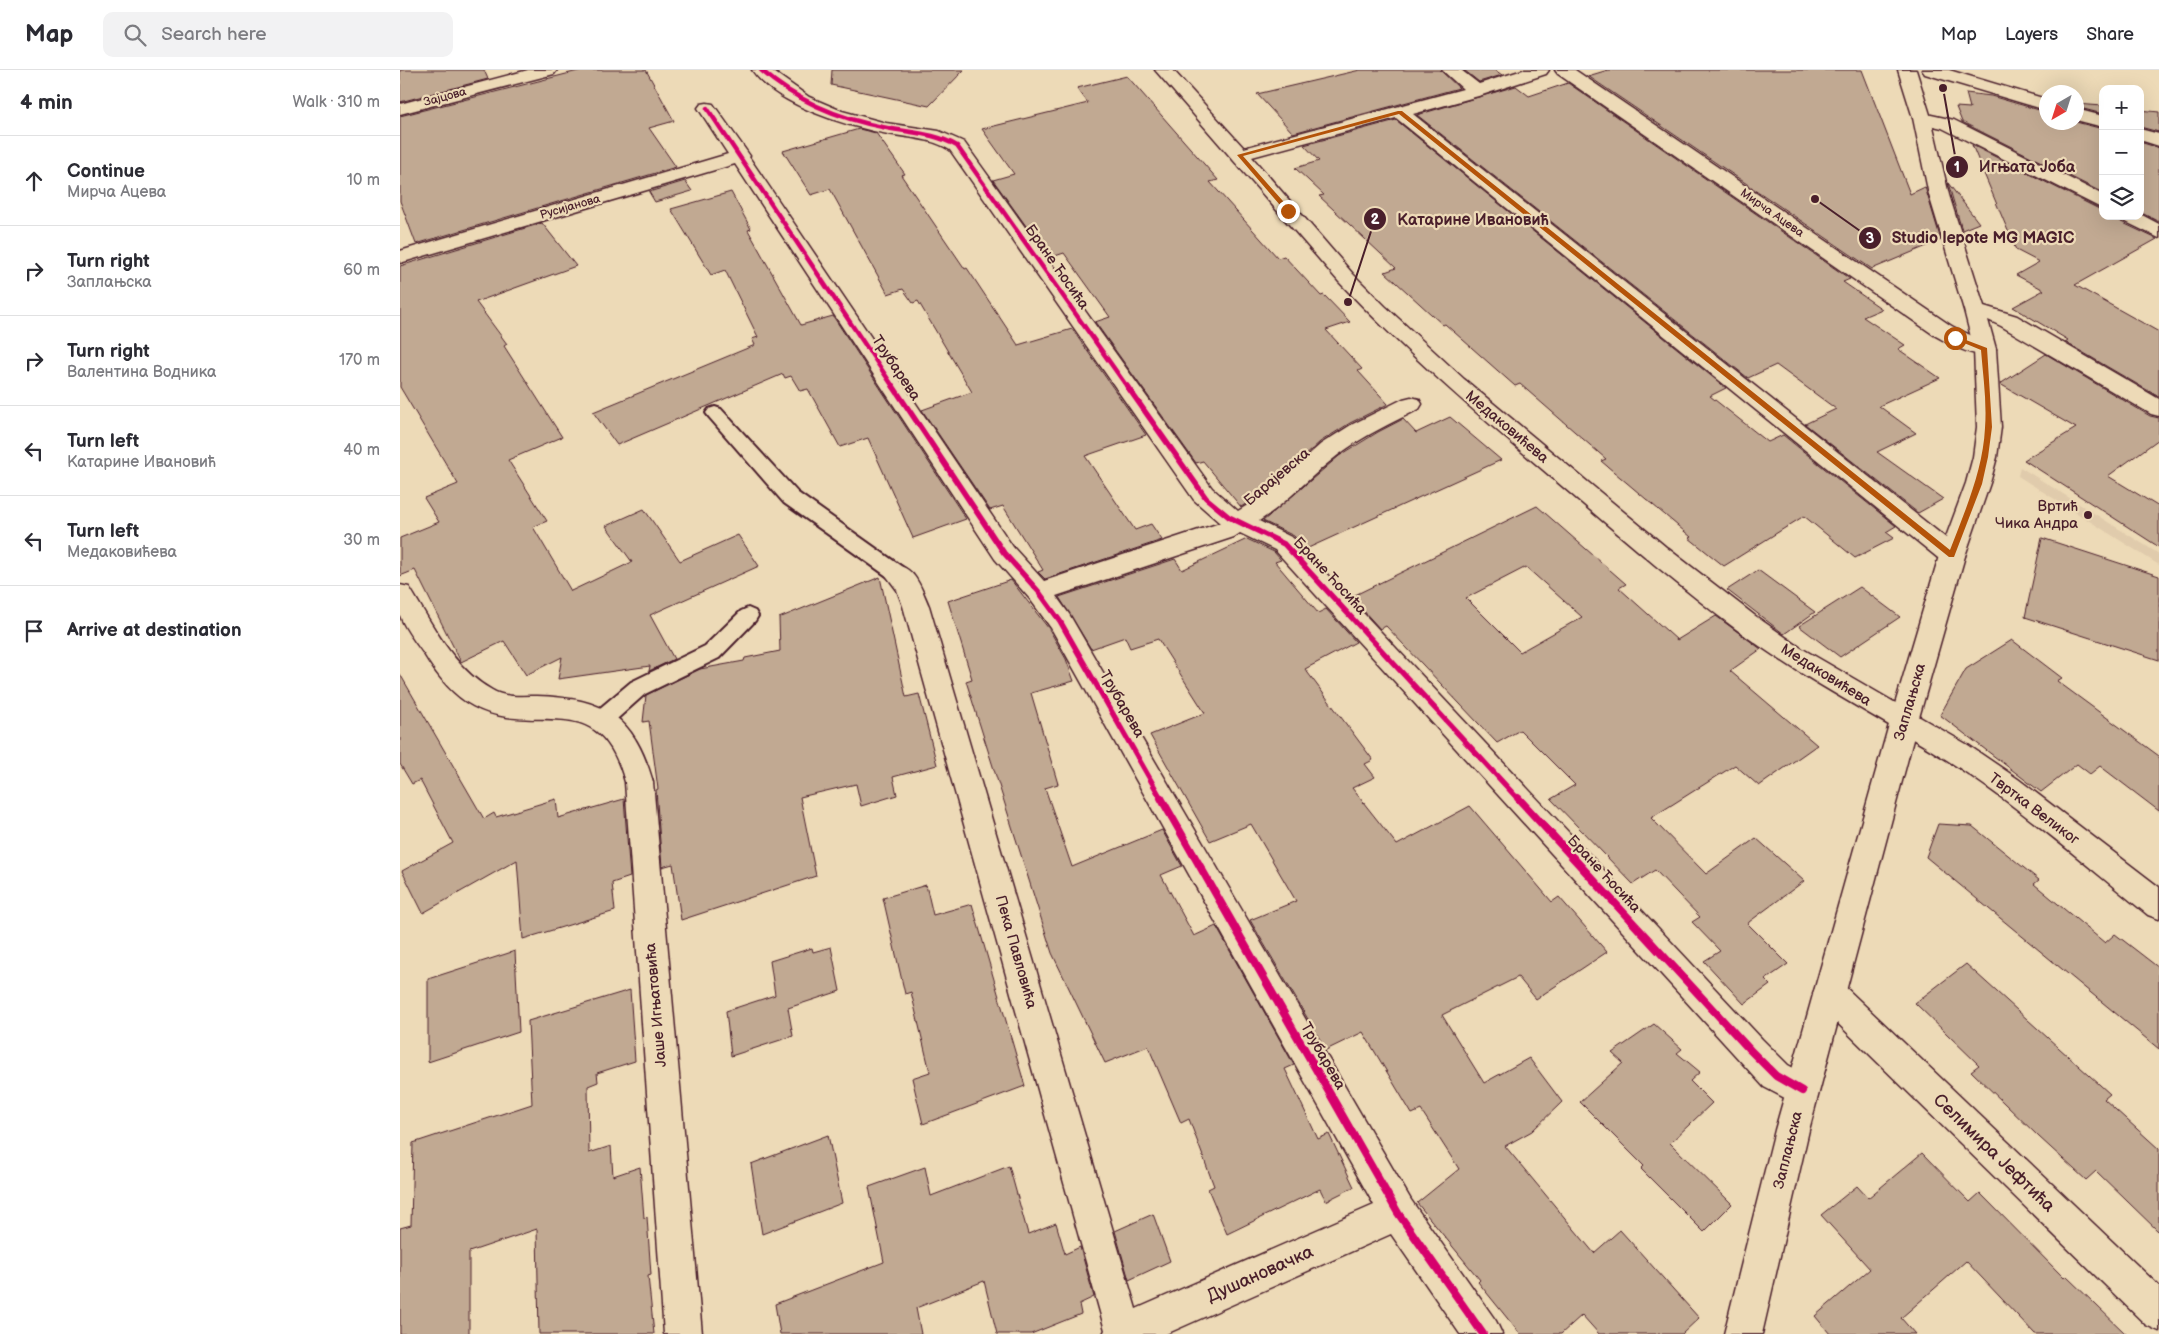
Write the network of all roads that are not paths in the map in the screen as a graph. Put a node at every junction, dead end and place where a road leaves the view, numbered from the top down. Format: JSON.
{"nodes":[{"id":1,"x":548,"y":70,"type":"edge"},
{"id":2,"x":761,"y":70,"type":"edge"},
{"id":3,"x":1164,"y":70,"type":"edge"},
{"id":4,"x":1451,"y":70,"type":"edge"},
{"id":5,"x":1540,"y":70,"type":"edge"},
{"id":6,"x":1564,"y":70,"type":"edge"},
{"id":7,"x":1907,"y":70,"type":"edge"},
{"id":8,"x":1931,"y":70,"type":"edge"},
{"id":9,"x":1476,"y":91,"type":"junction"},
{"id":10,"x":2039,"y":103,"type":"edge"},
{"id":11,"x":708,"y":108,"type":"dead end"},
{"id":12,"x":400,"y":109,"type":"edge"},
{"id":13,"x":1400,"y":112,"type":"junction"},
{"id":14,"x":2084,"y":116,"type":"edge"},
{"id":15,"x":1922,"y":118,"type":"junction"},
{"id":16,"x":2099,"y":121,"type":"edge"},
{"id":17,"x":2144,"y":135,"type":"edge"},
{"id":18,"x":2159,"y":140,"type":"edge"},
{"id":19,"x":1240,"y":155,"type":"junction"},
{"id":20,"x":741,"y":156,"type":"junction"},
{"id":21,"x":2099,"y":201,"type":"edge"},
{"id":22,"x":2136,"y":220,"type":"edge"},
{"id":23,"x":2159,"y":232,"type":"edge"},
{"id":24,"x":400,"y":257,"type":"edge"},
{"id":25,"x":1975,"y":310,"type":"junction"},
{"id":26,"x":1985,"y":349,"type":"junction"},
{"id":27,"x":1412,"y":404,"type":"dead end"},
{"id":28,"x":2159,"y":409,"type":"edge"},
{"id":29,"x":715,"y":413,"type":"dead end"},
{"id":30,"x":1240,"y":523,"type":"junction"},
{"id":31,"x":1952,"y":556,"type":"junction"},
{"id":32,"x":898,"y":574,"type":"joint"},
{"id":33,"x":1039,"y":592,"type":"junction"},
{"id":34,"x":400,"y":594,"type":"edge"},
{"id":35,"x":748,"y":616,"type":"dead end"},
{"id":36,"x":602,"y":720,"type":"junction"},
{"id":37,"x":1904,"y":721,"type":"junction"},
{"id":38,"x":2159,"y":905,"type":"edge"},
{"id":39,"x":1829,"y":993,"type":"junction"},
{"id":40,"x":1802,"y":1091,"type":"junction"},
{"id":41,"x":1398,"y":1213,"type":"junction"},
{"id":42,"x":2159,"y":1312,"type":"edge"},
{"id":43,"x":683,"y":1334,"type":"edge"},
{"id":44,"x":1124,"y":1334,"type":"edge"},
{"id":45,"x":1483,"y":1334,"type":"edge"},
{"id":46,"x":1743,"y":1334,"type":"edge"}],
"edges":[{"from":1,"to":12,"type":"street","name":"Зајцова"},
{"from":2,"to":30,"type":"street","name":"Бране Ћосића"},
{"from":3,"to":19,"type":"street","name":"Медаковићева"},
{"from":4,"to":9,"type":"street"},
{"from":5,"to":9,"type":"street"},
{"from":6,"to":26,"type":"street","name":"Мирча Ацева"},
{"from":7,"to":15,"type":"street","name":"Заплањска"},
{"from":8,"to":10,"type":"street"},
{"from":9,"to":13,"type":"street"},
{"from":11,"to":20,"type":"street","name":"Трубарева"},
{"from":13,"to":19,"type":"street"},
{"from":13,"to":31,"type":"street"},
{"from":14,"to":16,"type":"street"},
{"from":15,"to":21,"type":"street"},
{"from":15,"to":25,"type":"street","name":"Заплањска"},
{"from":17,"to":18,"type":"street"},
{"from":19,"to":37,"type":"street","name":"Медаковићева"},
{"from":20,"to":24,"type":"street","name":"Русијанова"},
{"from":20,"to":33,"type":"street","name":"Трубарева"},
{"from":22,"to":23,"type":"street"},
{"from":25,"to":26,"type":"street","name":"Заплањска"},
{"from":25,"to":28,"type":"street"},
{"from":26,"to":31,"type":"street","name":"Заплањска"},
{"from":27,"to":30,"type":"street","name":"Барајевска"},
{"from":29,"to":32,"type":"lane"},
{"from":30,"to":33,"type":"street","name":"Барајевска"},
{"from":30,"to":40,"type":"street","name":"Бране Ћосића"},
{"from":31,"to":37,"type":"street","name":"Заплањска"},
{"from":32,"to":44,"type":"street","name":"Пека Павловића"},
{"from":33,"to":41,"type":"street","name":"Трубарева"},
{"from":34,"to":36,"type":"street","name":"Јаше Игњатовића"},
{"from":35,"to":36,"type":"lane"},
{"from":36,"to":43,"type":"street","name":"Јаше Игњатовића"},
{"from":37,"to":38,"type":"street","name":"Твртка Великог"},
{"from":37,"to":39,"type":"street","name":"Заплањска"},
{"from":39,"to":40,"type":"street","name":"Заплањска"},
{"from":39,"to":42,"type":"street","name":"Селимира Јефтића"},
{"from":40,"to":46,"type":"street","name":"Заплањска"},
{"from":41,"to":44,"type":"street","name":"Душановачка"},
{"from":41,"to":45,"type":"street","name":"Трубарева"}]}
